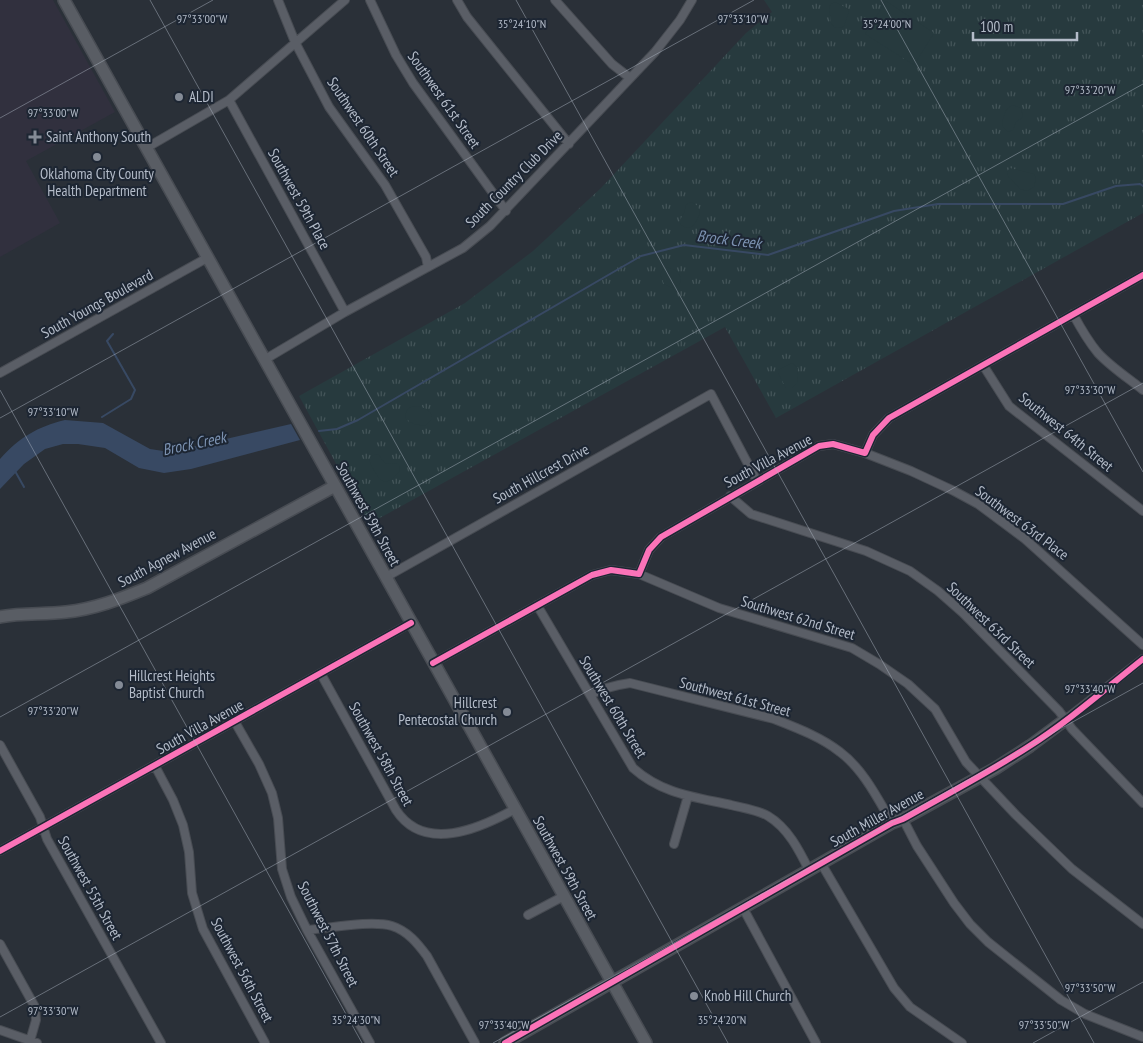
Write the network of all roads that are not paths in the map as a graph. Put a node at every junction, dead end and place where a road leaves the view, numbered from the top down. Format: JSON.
{"nodes":[{"id":1,"x":64,"y":0,"type":"edge"},
{"id":2,"x":278,"y":0,"type":"edge"},
{"id":3,"x":345,"y":0,"type":"edge"},
{"id":4,"x":370,"y":0,"type":"edge"},
{"id":5,"x":457,"y":0,"type":"edge"},
{"id":6,"x":555,"y":0,"type":"edge"},
{"id":7,"x":692,"y":0,"type":"edge"},
{"id":8,"x":295,"y":42,"type":"junction"},
{"id":9,"x":630,"y":78,"type":"junction"},
{"id":10,"x":229,"y":100,"type":"junction"},
{"id":11,"x":569,"y":144,"type":"junction"},
{"id":12,"x":146,"y":148,"type":"junction"},
{"id":13,"x":506,"y":211,"type":"junction"},
{"id":14,"x":207,"y":258,"type":"junction"},
{"id":15,"x":428,"y":267,"type":"junction"},
{"id":16,"x":1143,"y":275,"type":"edge"},
{"id":17,"x":345,"y":312,"type":"junction"},
{"id":18,"x":1073,"y":314,"type":"junction"},
{"id":19,"x":264,"y":360,"type":"junction"},
{"id":20,"x":983,"y":365,"type":"junction"},
{"id":21,"x":0,"y":373,"type":"edge"},
{"id":22,"x":1143,"y":390,"type":"edge"},
{"id":23,"x":865,"y":453,"type":"junction"},
{"id":24,"x":757,"y":481,"type":"junction"},
{"id":25,"x":335,"y":486,"type":"junction"},
{"id":26,"x":730,"y":496,"type":"junction"},
{"id":27,"x":1143,"y":511,"type":"edge"},
{"id":28,"x":639,"y":574,"type":"junction"},
{"id":29,"x":386,"y":577,"type":"junction"},
{"id":30,"x":537,"y":605,"type":"junction"},
{"id":31,"x":0,"y":617,"type":"edge"},
{"id":32,"x":411,"y":623,"type":"junction"},
{"id":33,"x":1143,"y":645,"type":"edge"},
{"id":34,"x":1143,"y":659,"type":"edge"},
{"id":35,"x":433,"y":662,"type":"junction"},
{"id":36,"x":320,"y":674,"type":"junction"},
{"id":37,"x":590,"y":694,"type":"junction"},
{"id":38,"x":1066,"y":720,"type":"junction"},
{"id":39,"x":235,"y":722,"type":"junction"},
{"id":40,"x":0,"y":746,"type":"edge"},
{"id":41,"x":155,"y":766,"type":"junction"},
{"id":42,"x":980,"y":775,"type":"junction"},
{"id":43,"x":688,"y":796,"type":"junction"},
{"id":44,"x":1143,"y":803,"type":"edge"},
{"id":45,"x":515,"y":809,"type":"junction"},
{"id":46,"x":903,"y":819,"type":"junction"},
{"id":47,"x":892,"y":824,"type":"junction"},
{"id":48,"x":43,"y":828,"type":"junction"},
{"id":49,"x":674,"y":844,"type":"dead end"},
{"id":50,"x":0,"y":851,"type":"edge"},
{"id":51,"x":821,"y":863,"type":"junction"},
{"id":52,"x":809,"y":870,"type":"junction"},
{"id":53,"x":564,"y":896,"type":"junction"},
{"id":54,"x":742,"y":908,"type":"junction"},
{"id":55,"x":528,"y":915,"type":"dead end"},
{"id":56,"x":1143,"y":924,"type":"edge"},
{"id":57,"x":307,"y":930,"type":"junction"},
{"id":58,"x":0,"y":944,"type":"edge"},
{"id":59,"x":612,"y":982,"type":"junction"},
{"id":60,"x":0,"y":1030,"type":"edge"},
{"id":61,"x":1143,"y":1037,"type":"edge"},
{"id":62,"x":33,"y":1042,"type":"edge"},
{"id":63,"x":160,"y":1043,"type":"edge"},
{"id":64,"x":265,"y":1043,"type":"edge"},
{"id":65,"x":370,"y":1043,"type":"edge"},
{"id":66,"x":475,"y":1043,"type":"edge"},
{"id":67,"x":505,"y":1043,"type":"edge"},
{"id":68,"x":646,"y":1043,"type":"edge"},
{"id":69,"x":816,"y":1043,"type":"edge"},
{"id":70,"x":962,"y":1043,"type":"edge"}],
"edges":[{"from":1,"to":12,"type":"main road","name":"Southwest 59th Street"},
{"from":2,"to":8,"type":"street","name":"Southwest 60th Street"},
{"from":3,"to":8,"type":"street"},
{"from":4,"to":13,"type":"street","name":"Southwest 61st Street"},
{"from":5,"to":11,"type":"street"},
{"from":6,"to":9,"type":"street"},
{"from":7,"to":9,"type":"street","name":"South Country Club Drive"},
{"from":8,"to":10,"type":"street"},
{"from":8,"to":15,"type":"street","name":"Southwest 60th Street"},
{"from":9,"to":11,"type":"street","name":"South Country Club Drive"},
{"from":10,"to":12,"type":"street"},
{"from":10,"to":17,"type":"street","name":"Southwest 59th Place"},
{"from":11,"to":13,"type":"street","name":"South Country Club Drive"},
{"from":12,"to":14,"type":"main road","name":"Southwest 59th Street"},
{"from":13,"to":15,"type":"street","name":"South Country Club Drive"},
{"from":14,"to":19,"type":"main road","name":"Southwest 59th Street"},
{"from":14,"to":21,"type":"street","name":"South Youngs Boulevard"},
{"from":15,"to":17,"type":"street","name":"South Country Club Drive"},
{"from":16,"to":18,"type":"street"},
{"from":17,"to":19,"type":"street","name":"South Country Club Drive"},
{"from":18,"to":20,"type":"street"},
{"from":18,"to":22,"type":"street"},
{"from":19,"to":25,"type":"main road","name":"Southwest 59th Street"},
{"from":20,"to":23,"type":"street"},
{"from":20,"to":27,"type":"street","name":"Southwest 64th Street"},
{"from":23,"to":24,"type":"street","name":"South Villa Avenue"},
{"from":23,"to":33,"type":"street","name":"Southwest 63rd Place"},
{"from":24,"to":26,"type":"street","name":"South Villa Avenue"},
{"from":24,"to":29,"type":"street","name":"South Hillcrest Drive"},
{"from":25,"to":29,"type":"main road","name":"Southwest 59th Street"},
{"from":25,"to":31,"type":"main road","name":"South Agnew Avenue"},
{"from":26,"to":28,"type":"street","name":"South Villa Avenue"},
{"from":26,"to":38,"type":"street","name":"Southwest 63rd Street"},
{"from":28,"to":30,"type":"street"},
{"from":28,"to":42,"type":"street","name":"Southwest 62nd Street"},
{"from":29,"to":32,"type":"main road","name":"Southwest 59th Street"},
{"from":30,"to":35,"type":"street"},
{"from":30,"to":37,"type":"street","name":"Southwest 60th Street"},
{"from":32,"to":35,"type":"main road","name":"Southwest 59th Street"},
{"from":32,"to":36,"type":"street","name":"South Villa Avenue"},
{"from":34,"to":38,"type":"street","name":"South Miller Avenue"},
{"from":35,"to":45,"type":"main road","name":"Southwest 59th Street"},
{"from":36,"to":39,"type":"street","name":"South Villa Avenue"},
{"from":36,"to":45,"type":"street","name":"Southwest 58th Street"},
{"from":37,"to":43,"type":"street","name":"Southwest 60th Street"},
{"from":37,"to":47,"type":"street","name":"Southwest 61st Street"},
{"from":38,"to":42,"type":"main road","name":"South Miller Avenue"},
{"from":38,"to":44,"type":"street","name":"Southwest 63rd Street"},
{"from":39,"to":41,"type":"street","name":"South Villa Avenue"},
{"from":39,"to":57,"type":"street","name":"Southwest 57th Street"},
{"from":40,"to":48,"type":"street","name":"Southwest 55th Street"},
{"from":41,"to":48,"type":"street","name":"South Villa Avenue"},
{"from":41,"to":64,"type":"street","name":"Southwest 56th Street"},
{"from":42,"to":46,"type":"main road","name":"South Miller Avenue"},
{"from":42,"to":56,"type":"street","name":"Southwest 62nd Street"},
{"from":43,"to":49,"type":"street"},
{"from":43,"to":52,"type":"street","name":"Southwest 60th Street"},
{"from":45,"to":53,"type":"main road","name":"Southwest 59th Street"},
{"from":46,"to":47,"type":"main road","name":"South Miller Avenue"},
{"from":46,"to":61,"type":"street"},
{"from":47,"to":51,"type":"main road","name":"South Miller Avenue"},
{"from":48,"to":50,"type":"street","name":"South Villa Avenue"},
{"from":48,"to":63,"type":"street","name":"Southwest 55th Street"},
{"from":51,"to":52,"type":"main road","name":"South Miller Avenue"},
{"from":51,"to":70,"type":"street"},
{"from":52,"to":54,"type":"main road","name":"South Miller Avenue"},
{"from":53,"to":55,"type":"street"},
{"from":53,"to":59,"type":"main road","name":"Southwest 59th Street"},
{"from":54,"to":59,"type":"main road","name":"South Miller Avenue"},
{"from":54,"to":69,"type":"street"},
{"from":57,"to":65,"type":"street","name":"Southwest 57th Street"},
{"from":57,"to":66,"type":"street"},
{"from":58,"to":62,"type":"street"},
{"from":59,"to":67,"type":"main road","name":"South Miller Avenue"},
{"from":59,"to":68,"type":"main road","name":"Southwest 59th Street"},
{"from":60,"to":62,"type":"street"}]}
